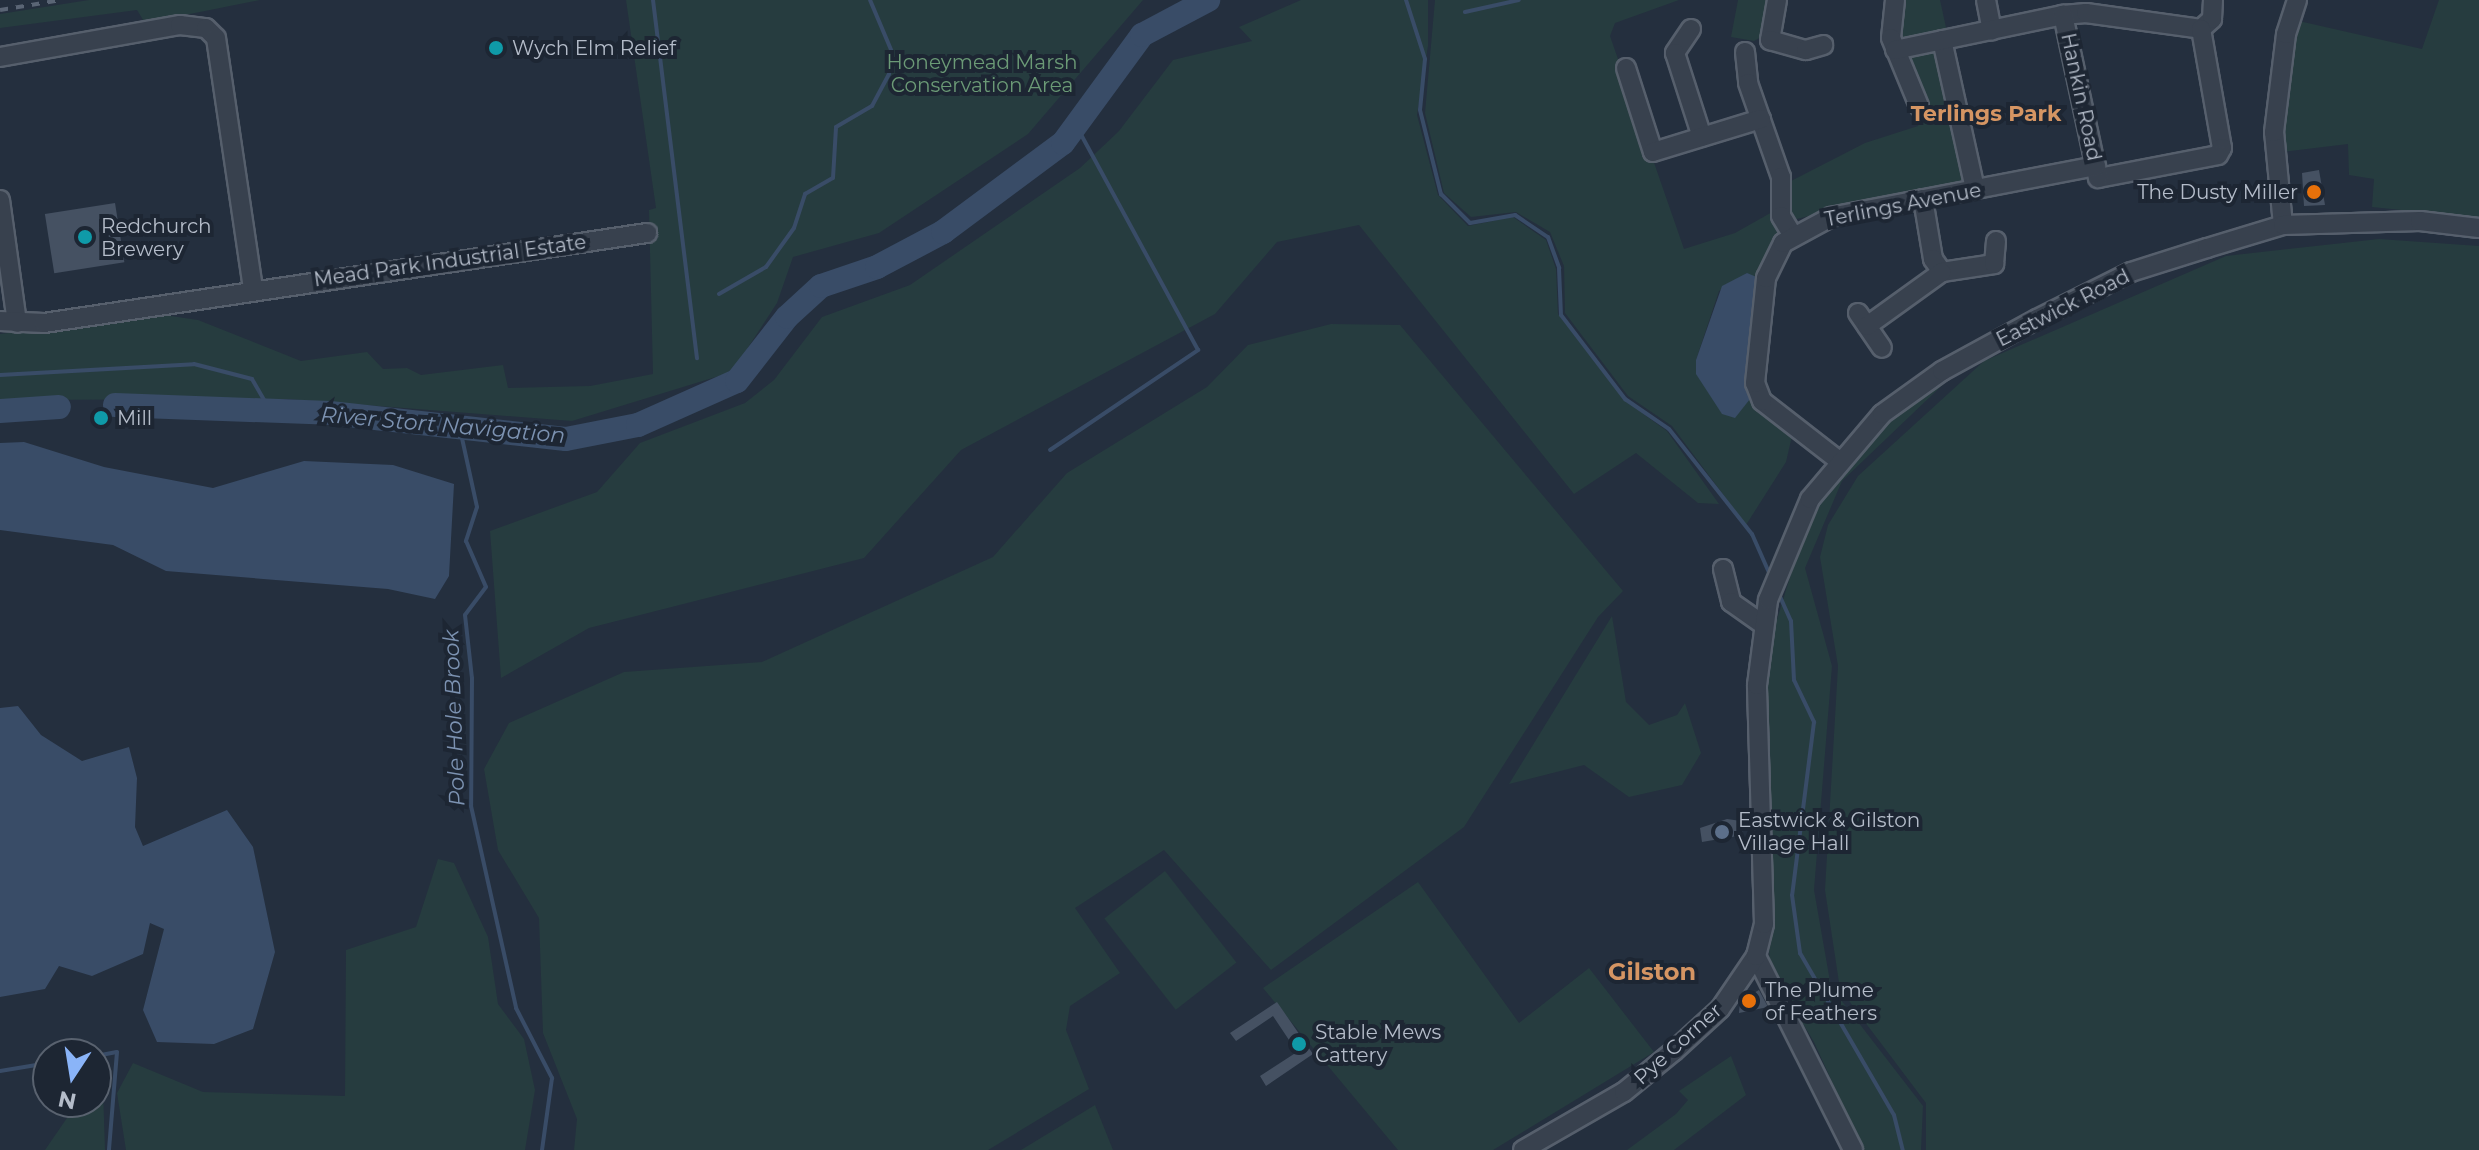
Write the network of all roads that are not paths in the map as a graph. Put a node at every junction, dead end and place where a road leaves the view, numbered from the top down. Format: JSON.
{"nodes":[{"id":1,"x":1777,"y":0,"type":"edge"},
{"id":2,"x":1895,"y":0,"type":"edge"},
{"id":3,"x":1986,"y":0,"type":"edge"},
{"id":4,"x":2213,"y":0,"type":"edge"},
{"id":5,"x":2297,"y":0,"type":"edge"},
{"id":6,"x":2063,"y":15,"type":"junction"},
{"id":7,"x":1691,"y":29,"type":"dead end"},
{"id":8,"x":2201,"y":29,"type":"junction"},
{"id":9,"x":1992,"y":30,"type":"junction"},
{"id":10,"x":1770,"y":40,"type":"junction"},
{"id":11,"x":1942,"y":40,"type":"junction"},
{"id":12,"x":1823,"y":45,"type":"dead end"},
{"id":13,"x":1895,"y":50,"type":"junction"},
{"id":14,"x":0,"y":57,"type":"edge"},
{"id":15,"x":1626,"y":68,"type":"dead end"},
{"id":16,"x":1919,"y":106,"type":"dead end"},
{"id":17,"x":1761,"y":119,"type":"junction"},
{"id":18,"x":1702,"y":137,"type":"junction"},
{"id":19,"x":2097,"y":172,"type":"junction"},
{"id":20,"x":1975,"y":189,"type":"junction"},
{"id":21,"x":1923,"y":199,"type":"junction"},
{"id":22,"x":0,"y":200,"type":"edge"},
{"id":23,"x":2283,"y":225,"type":"junction"},
{"id":24,"x":2479,"y":228,"type":"edge"},
{"id":25,"x":647,"y":233,"type":"dead end"},
{"id":26,"x":1792,"y":234,"type":"junction"},
{"id":27,"x":1996,"y":241,"type":"dead end"},
{"id":28,"x":1942,"y":272,"type":"junction"},
{"id":29,"x":253,"y":290,"type":"junction"},
{"id":30,"x":9,"y":322,"type":"edge"},
{"id":31,"x":1882,"y":348,"type":"dead end"},
{"id":32,"x":1838,"y":460,"type":"junction"},
{"id":33,"x":1723,"y":569,"type":"dead end"},
{"id":34,"x":1768,"y":600,"type":"joint"},
{"id":35,"x":1762,"y":624,"type":"junction"},
{"id":36,"x":1756,"y":956,"type":"junction"},
{"id":37,"x":1523,"y":1150,"type":"edge"},
{"id":38,"x":1853,"y":1150,"type":"edge"}],
"edges":[{"from":1,"to":10,"type":"street"},
{"from":2,"to":13,"type":"street"},
{"from":3,"to":9,"type":"street"},
{"from":4,"to":8,"type":"street"},
{"from":5,"to":23,"type":"street"},
{"from":6,"to":8,"type":"street"},
{"from":6,"to":9,"type":"street"},
{"from":6,"to":19,"type":"street","name":"Hankin Road"},
{"from":7,"to":18,"type":"street"},
{"from":8,"to":19,"type":"street","name":"Terlings Avenue"},
{"from":9,"to":11,"type":"street"},
{"from":10,"to":12,"type":"street"},
{"from":10,"to":17,"type":"street"},
{"from":11,"to":13,"type":"street"},
{"from":11,"to":20,"type":"street"},
{"from":13,"to":16,"type":"street"},
{"from":14,"to":29,"type":"street"},
{"from":15,"to":18,"type":"street"},
{"from":17,"to":18,"type":"street"},
{"from":17,"to":26,"type":"street"},
{"from":19,"to":20,"type":"street","name":"Terlings Avenue"},
{"from":20,"to":21,"type":"street","name":"Terlings Avenue"},
{"from":21,"to":26,"type":"street","name":"Terlings Avenue"},
{"from":21,"to":28,"type":"street"},
{"from":22,"to":30,"type":"street","name":"Mead Park Industrial Estate"},
{"from":23,"to":24,"type":"street","name":"Eastwick Road"},
{"from":23,"to":32,"type":"street","name":"Eastwick Road"},
{"from":25,"to":29,"type":"street","name":"Mead Park Industrial Estate"},
{"from":26,"to":32,"type":"street"},
{"from":27,"to":28,"type":"street"},
{"from":28,"to":31,"type":"street"},
{"from":29,"to":30,"type":"street","name":"Mead Park Industrial Estate"},
{"from":32,"to":34,"type":"street","name":"Eastwick Road"},
{"from":33,"to":35,"type":"street"},
{"from":34,"to":35,"type":"street","name":"Pye Corner"},
{"from":35,"to":36,"type":"street","name":"Pye Corner"},
{"from":36,"to":37,"type":"street","name":"Pye Corner"},
{"from":36,"to":38,"type":"street"}]}
